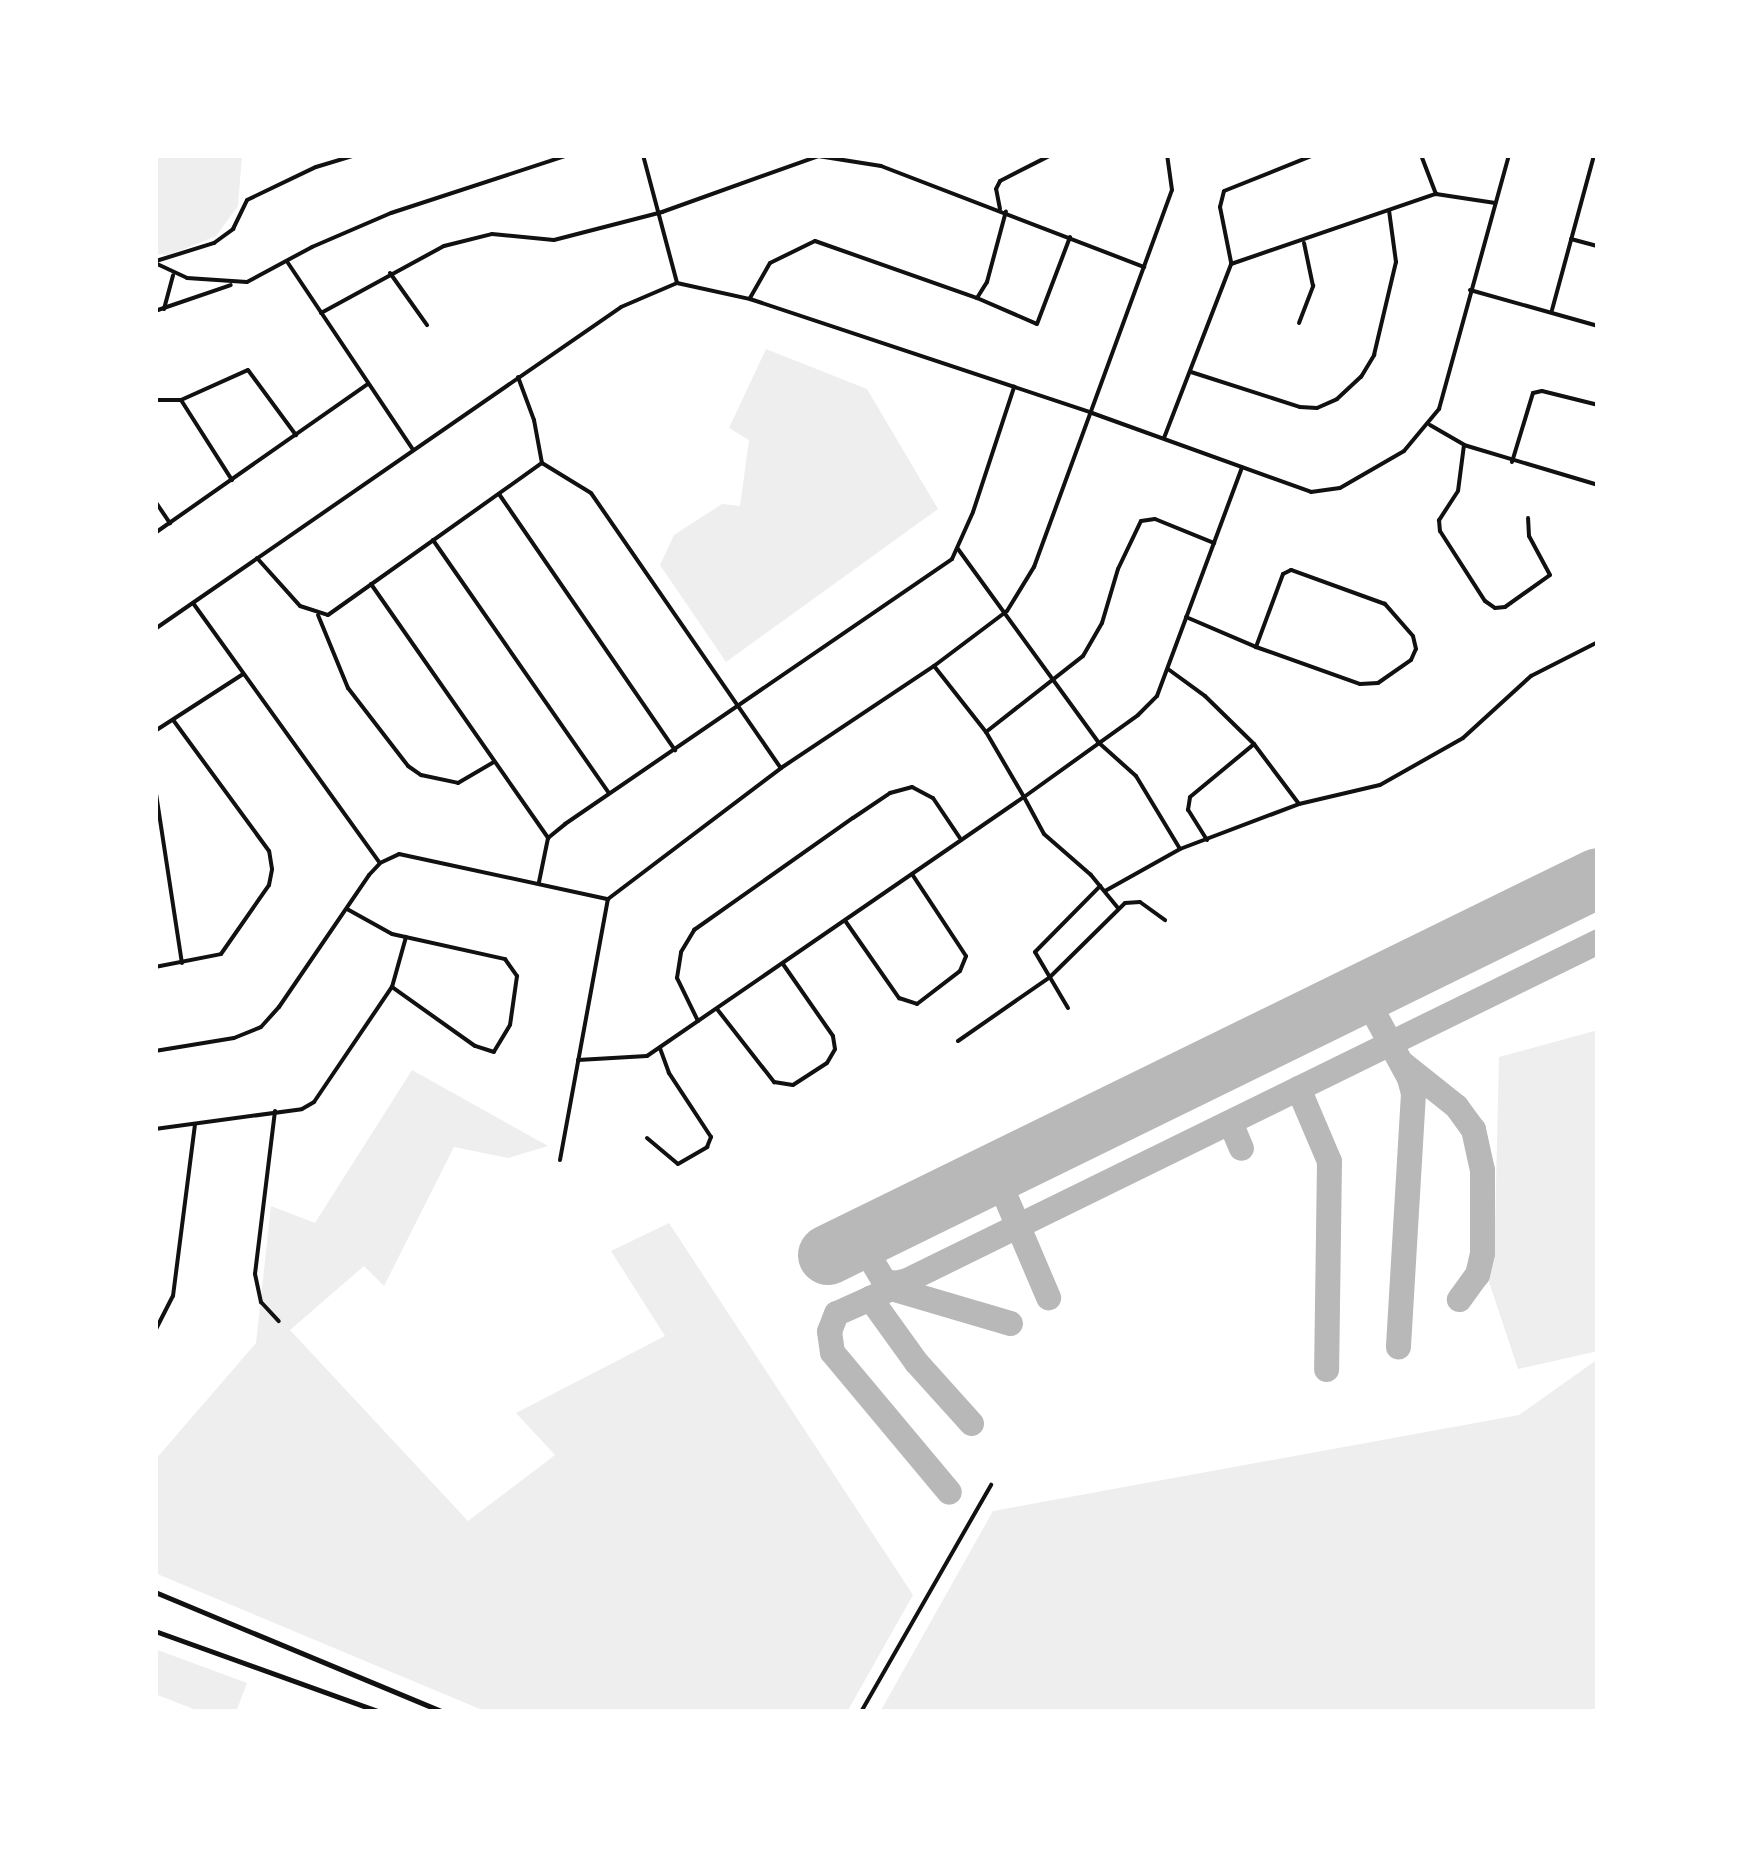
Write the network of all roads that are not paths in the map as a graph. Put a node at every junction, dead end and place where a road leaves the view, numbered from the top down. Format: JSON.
{"nodes":[{"id":1,"x":356,"y":155,"type":"edge"},
{"id":2,"x":568,"y":155,"type":"edge"},
{"id":3,"x":643,"y":155,"type":"edge"},
{"id":4,"x":886,"y":155,"type":"edge"},
{"id":5,"x":1051,"y":155,"type":"edge"},
{"id":6,"x":1167,"y":155,"type":"edge"},
{"id":7,"x":1314,"y":155,"type":"edge"},
{"id":8,"x":1421,"y":155,"type":"edge"},
{"id":9,"x":1509,"y":155,"type":"edge"},
{"id":10,"x":1594,"y":155,"type":"edge"},
{"id":11,"x":882,"y":166,"type":"junction"},
{"id":12,"x":1591,"y":166,"type":"junction"},
{"id":13,"x":1598,"y":168,"type":"edge"},
{"id":14,"x":1436,"y":194,"type":"junction"},
{"id":15,"x":1495,"y":204,"type":"junction"},
{"id":16,"x":1003,"y":210,"type":"junction"},
{"id":17,"x":1390,"y":210,"type":"junction"},
{"id":18,"x":662,"y":212,"type":"junction"},
{"id":19,"x":1070,"y":237,"type":"junction"},
{"id":20,"x":1571,"y":239,"type":"junction"},
{"id":21,"x":1304,"y":243,"type":"junction"},
{"id":22,"x":1598,"y":246,"type":"edge"},
{"id":23,"x":155,"y":262,"type":"edge"},
{"id":24,"x":288,"y":262,"type":"junction"},
{"id":25,"x":1231,"y":264,"type":"junction"},
{"id":26,"x":1144,"y":268,"type":"junction"},
{"id":27,"x":174,"y":273,"type":"junction"},
{"id":28,"x":390,"y":273,"type":"junction"},
{"id":29,"x":678,"y":283,"type":"junction"},
{"id":30,"x":233,"y":284,"type":"junction"},
{"id":31,"x":1470,"y":290,"type":"junction"},
{"id":32,"x":977,"y":298,"type":"junction"},
{"id":33,"x":750,"y":300,"type":"junction"},
{"id":34,"x":164,"y":309,"type":"junction"},
{"id":35,"x":1552,"y":310,"type":"junction"},
{"id":36,"x":155,"y":312,"type":"edge"},
{"id":37,"x":321,"y":313,"type":"junction"},
{"id":38,"x":1298,"y":323,"type":"dead end"},
{"id":39,"x":427,"y":325,"type":"dead end"},
{"id":40,"x":1598,"y":326,"type":"edge"},
{"id":41,"x":1190,"y":372,"type":"junction"},
{"id":42,"x":518,"y":377,"type":"junction"},
{"id":43,"x":368,"y":384,"type":"junction"},
{"id":44,"x":1014,"y":387,"type":"junction"},
{"id":45,"x":155,"y":400,"type":"edge"},
{"id":46,"x":182,"y":400,"type":"junction"},
{"id":47,"x":1598,"y":404,"type":"edge"},
{"id":48,"x":1092,"y":413,"type":"junction"},
{"id":49,"x":1430,"y":425,"type":"junction"},
{"id":50,"x":296,"y":436,"type":"junction"},
{"id":51,"x":1164,"y":438,"type":"junction"},
{"id":52,"x":1464,"y":445,"type":"junction"},
{"id":53,"x":413,"y":450,"type":"junction"},
{"id":54,"x":1512,"y":462,"type":"junction"},
{"id":55,"x":542,"y":464,"type":"junction"},
{"id":56,"x":1242,"y":467,"type":"junction"},
{"id":57,"x":232,"y":480,"type":"junction"},
{"id":58,"x":1598,"y":485,"type":"edge"},
{"id":59,"x":499,"y":493,"type":"junction"},
{"id":60,"x":155,"y":501,"type":"edge"},
{"id":61,"x":1528,"y":518,"type":"dead end"},
{"id":62,"x":170,"y":523,"type":"junction"},
{"id":63,"x":155,"y":533,"type":"edge"},
{"id":64,"x":432,"y":540,"type":"junction"},
{"id":65,"x":1214,"y":544,"type":"junction"},
{"id":66,"x":958,"y":549,"type":"junction"},
{"id":67,"x":257,"y":558,"type":"junction"},
{"id":68,"x":370,"y":583,"type":"junction"},
{"id":69,"x":192,"y":603,"type":"junction"},
{"id":70,"x":1007,"y":611,"type":"junction"},
{"id":71,"x":318,"y":615,"type":"junction"},
{"id":72,"x":1184,"y":616,"type":"junction"},
{"id":73,"x":155,"y":629,"type":"edge"},
{"id":74,"x":1598,"y":642,"type":"edge"},
{"id":75,"x":1256,"y":647,"type":"junction"},
{"id":76,"x":934,"y":666,"type":"junction"},
{"id":77,"x":1168,"y":669,"type":"junction"},
{"id":78,"x":243,"y":674,"type":"junction"},
{"id":79,"x":1056,"y":680,"type":"junction"},
{"id":80,"x":736,"y":706,"type":"junction"},
{"id":81,"x":173,"y":720,"type":"junction"},
{"id":82,"x":155,"y":731,"type":"edge"},
{"id":83,"x":986,"y":732,"type":"junction"},
{"id":84,"x":1098,"y":742,"type":"junction"},
{"id":85,"x":1254,"y":744,"type":"junction"},
{"id":86,"x":674,"y":750,"type":"junction"},
{"id":87,"x":494,"y":762,"type":"junction"},
{"id":88,"x":781,"y":768,"type":"junction"},
{"id":89,"x":155,"y":787,"type":"edge"},
{"id":90,"x":609,"y":792,"type":"junction"},
{"id":91,"x":1024,"y":796,"type":"junction"},
{"id":92,"x":1300,"y":804,"type":"junction"},
{"id":93,"x":548,"y":838,"type":"junction"},
{"id":94,"x":960,"y":838,"type":"junction"},
{"id":95,"x":1207,"y":840,"type":"junction"},
{"id":96,"x":1180,"y":849,"type":"junction"},
{"id":97,"x":380,"y":863,"type":"junction"},
{"id":98,"x":912,"y":874,"type":"junction"},
{"id":99,"x":539,"y":882,"type":"junction"},
{"id":100,"x":1103,"y":889,"type":"junction"},
{"id":101,"x":608,"y":899,"type":"junction"},
{"id":102,"x":347,"y":908,"type":"junction"},
{"id":103,"x":1118,"y":908,"type":"junction"},
{"id":104,"x":1165,"y":920,"type":"dead end"},
{"id":105,"x":846,"y":922,"type":"junction"},
{"id":106,"x":406,"y":937,"type":"junction"},
{"id":107,"x":182,"y":963,"type":"junction"},
{"id":108,"x":783,"y":964,"type":"junction"},
{"id":109,"x":155,"y":967,"type":"edge"},
{"id":110,"x":1050,"y":977,"type":"junction"},
{"id":111,"x":392,"y":987,"type":"junction"},
{"id":112,"x":1068,"y":1008,"type":"dead end"},
{"id":113,"x":718,"y":1009,"type":"junction"},
{"id":114,"x":698,"y":1021,"type":"junction"},
{"id":115,"x":958,"y":1041,"type":"dead end"},
{"id":116,"x":660,"y":1048,"type":"junction"},
{"id":117,"x":155,"y":1051,"type":"edge"},
{"id":118,"x":578,"y":1060,"type":"junction"},
{"id":119,"x":275,"y":1111,"type":"junction"},
{"id":120,"x":196,"y":1124,"type":"junction"},
{"id":121,"x":155,"y":1129,"type":"edge"},
{"id":122,"x":647,"y":1138,"type":"dead end"},
{"id":123,"x":560,"y":1160,"type":"dead end"},
{"id":124,"x":279,"y":1321,"type":"dead end"},
{"id":125,"x":155,"y":1332,"type":"edge"},
{"id":126,"x":991,"y":1485,"type":"dead end"},
{"id":127,"x":155,"y":1592,"type":"edge"},
{"id":128,"x":155,"y":1631,"type":"edge"},
{"id":129,"x":380,"y":1712,"type":"edge"},
{"id":130,"x":443,"y":1712,"type":"edge"},
{"id":131,"x":861,"y":1712,"type":"edge"}],
"edges":[{"from":1,"to":23,"type":"street"},
{"from":2,"to":24,"type":"street"},
{"from":3,"to":18,"type":"street"},
{"from":4,"to":11,"type":"street"},
{"from":5,"to":16,"type":"street"},
{"from":6,"to":26,"type":"street"},
{"from":7,"to":25,"type":"street"},
{"from":8,"to":14,"type":"street"},
{"from":9,"to":15,"type":"street"},
{"from":10,"to":12,"type":"street"},
{"from":11,"to":16,"type":"street"},
{"from":11,"to":18,"type":"street"},
{"from":12,"to":13,"type":"street"},
{"from":12,"to":20,"type":"street"},
{"from":14,"to":15,"type":"street"},
{"from":14,"to":17,"type":"street"},
{"from":15,"to":31,"type":"street"},
{"from":16,"to":19,"type":"street"},
{"from":16,"to":32,"type":"street"},
{"from":17,"to":21,"type":"street"},
{"from":17,"to":41,"type":"street"},
{"from":18,"to":28,"type":"street"},
{"from":18,"to":29,"type":"street"},
{"from":19,"to":26,"type":"street"},
{"from":19,"to":32,"type":"street"},
{"from":20,"to":22,"type":"street"},
{"from":20,"to":35,"type":"street"},
{"from":21,"to":25,"type":"street"},
{"from":21,"to":38,"type":"street"},
{"from":23,"to":27,"type":"street"},
{"from":24,"to":30,"type":"street"},
{"from":24,"to":37,"type":"street"},
{"from":25,"to":41,"type":"street"},
{"from":26,"to":48,"type":"street"},
{"from":27,"to":30,"type":"street"},
{"from":27,"to":34,"type":"street"},
{"from":28,"to":37,"type":"street"},
{"from":28,"to":39,"type":"street"},
{"from":29,"to":33,"type":"street"},
{"from":29,"to":42,"type":"street"},
{"from":30,"to":34,"type":"street"},
{"from":31,"to":35,"type":"street"},
{"from":31,"to":49,"type":"street"},
{"from":32,"to":33,"type":"street"},
{"from":33,"to":44,"type":"street"},
{"from":34,"to":36,"type":"street"},
{"from":35,"to":40,"type":"street"},
{"from":37,"to":43,"type":"street"},
{"from":41,"to":51,"type":"street"},
{"from":42,"to":53,"type":"street"},
{"from":42,"to":55,"type":"street"},
{"from":43,"to":50,"type":"street"},
{"from":43,"to":53,"type":"street"},
{"from":44,"to":48,"type":"street"},
{"from":44,"to":66,"type":"street"},
{"from":45,"to":46,"type":"street"},
{"from":46,"to":50,"type":"street"},
{"from":46,"to":57,"type":"street"},
{"from":47,"to":54,"type":"street"},
{"from":48,"to":51,"type":"street"},
{"from":48,"to":70,"type":"street"},
{"from":49,"to":52,"type":"street"},
{"from":49,"to":56,"type":"street"},
{"from":50,"to":57,"type":"street"},
{"from":51,"to":56,"type":"street"},
{"from":52,"to":54,"type":"street"},
{"from":52,"to":61,"type":"street"},
{"from":53,"to":67,"type":"street"},
{"from":54,"to":58,"type":"street"},
{"from":55,"to":59,"type":"street"},
{"from":55,"to":80,"type":"street"},
{"from":56,"to":65,"type":"street"},
{"from":57,"to":62,"type":"street"},
{"from":59,"to":64,"type":"street"},
{"from":59,"to":86,"type":"street"},
{"from":60,"to":62,"type":"street"},
{"from":62,"to":63,"type":"street"},
{"from":64,"to":68,"type":"street"},
{"from":64,"to":90,"type":"street"},
{"from":65,"to":72,"type":"street"},
{"from":65,"to":79,"type":"street"},
{"from":66,"to":70,"type":"street"},
{"from":66,"to":80,"type":"street"},
{"from":67,"to":69,"type":"street"},
{"from":67,"to":71,"type":"street"},
{"from":68,"to":71,"type":"street"},
{"from":68,"to":87,"type":"street"},
{"from":69,"to":73,"type":"street"},
{"from":69,"to":78,"type":"street"},
{"from":70,"to":76,"type":"street"},
{"from":70,"to":79,"type":"street"},
{"from":71,"to":87,"type":"street"},
{"from":72,"to":75,"type":"street"},
{"from":72,"to":77,"type":"street"},
{"from":74,"to":92,"type":"street"},
{"from":75,"to":75,"type":"street"},
{"from":76,"to":83,"type":"street"},
{"from":76,"to":88,"type":"street"},
{"from":77,"to":84,"type":"street"},
{"from":77,"to":85,"type":"street"},
{"from":78,"to":81,"type":"street"},
{"from":78,"to":97,"type":"street"},
{"from":79,"to":83,"type":"street"},
{"from":79,"to":84,"type":"street"},
{"from":80,"to":86,"type":"street"},
{"from":80,"to":88,"type":"street"},
{"from":81,"to":82,"type":"street"},
{"from":81,"to":107,"type":"street"},
{"from":83,"to":91,"type":"street"},
{"from":84,"to":91,"type":"street"},
{"from":84,"to":96,"type":"street"},
{"from":85,"to":92,"type":"street"},
{"from":85,"to":95,"type":"street"},
{"from":86,"to":90,"type":"street"},
{"from":87,"to":93,"type":"street"},
{"from":88,"to":101,"type":"street"},
{"from":89,"to":107,"type":"street"},
{"from":90,"to":93,"type":"street"},
{"from":91,"to":94,"type":"street"},
{"from":91,"to":100,"type":"street"},
{"from":92,"to":95,"type":"street"},
{"from":93,"to":99,"type":"street"},
{"from":94,"to":98,"type":"street"},
{"from":94,"to":114,"type":"street"},
{"from":95,"to":96,"type":"street"},
{"from":96,"to":100,"type":"street"},
{"from":97,"to":99,"type":"street"},
{"from":97,"to":102,"type":"street"},
{"from":98,"to":105,"type":"street"},
{"from":98,"to":105,"type":"street"},
{"from":99,"to":101,"type":"street"},
{"from":100,"to":103,"type":"street"},
{"from":100,"to":110,"type":"street"},
{"from":101,"to":118,"type":"street"},
{"from":102,"to":106,"type":"street"},
{"from":102,"to":117,"type":"street"},
{"from":103,"to":104,"type":"street"},
{"from":103,"to":110,"type":"street"},
{"from":105,"to":108,"type":"street"},
{"from":106,"to":111,"type":"street"},
{"from":106,"to":111,"type":"street"},
{"from":107,"to":109,"type":"street"},
{"from":108,"to":113,"type":"street"},
{"from":108,"to":113,"type":"street"},
{"from":110,"to":112,"type":"street"},
{"from":110,"to":115,"type":"street"},
{"from":111,"to":119,"type":"street"},
{"from":113,"to":114,"type":"street"},
{"from":114,"to":116,"type":"street"},
{"from":116,"to":118,"type":"street"},
{"from":116,"to":122,"type":"street"},
{"from":118,"to":123,"type":"street"},
{"from":119,"to":120,"type":"street"},
{"from":119,"to":124,"type":"street"},
{"from":120,"to":121,"type":"street"},
{"from":120,"to":125,"type":"street"},
{"from":126,"to":131,"type":"street"},
{"from":127,"to":130,"type":"main road"},
{"from":128,"to":129,"type":"main road"}]}
